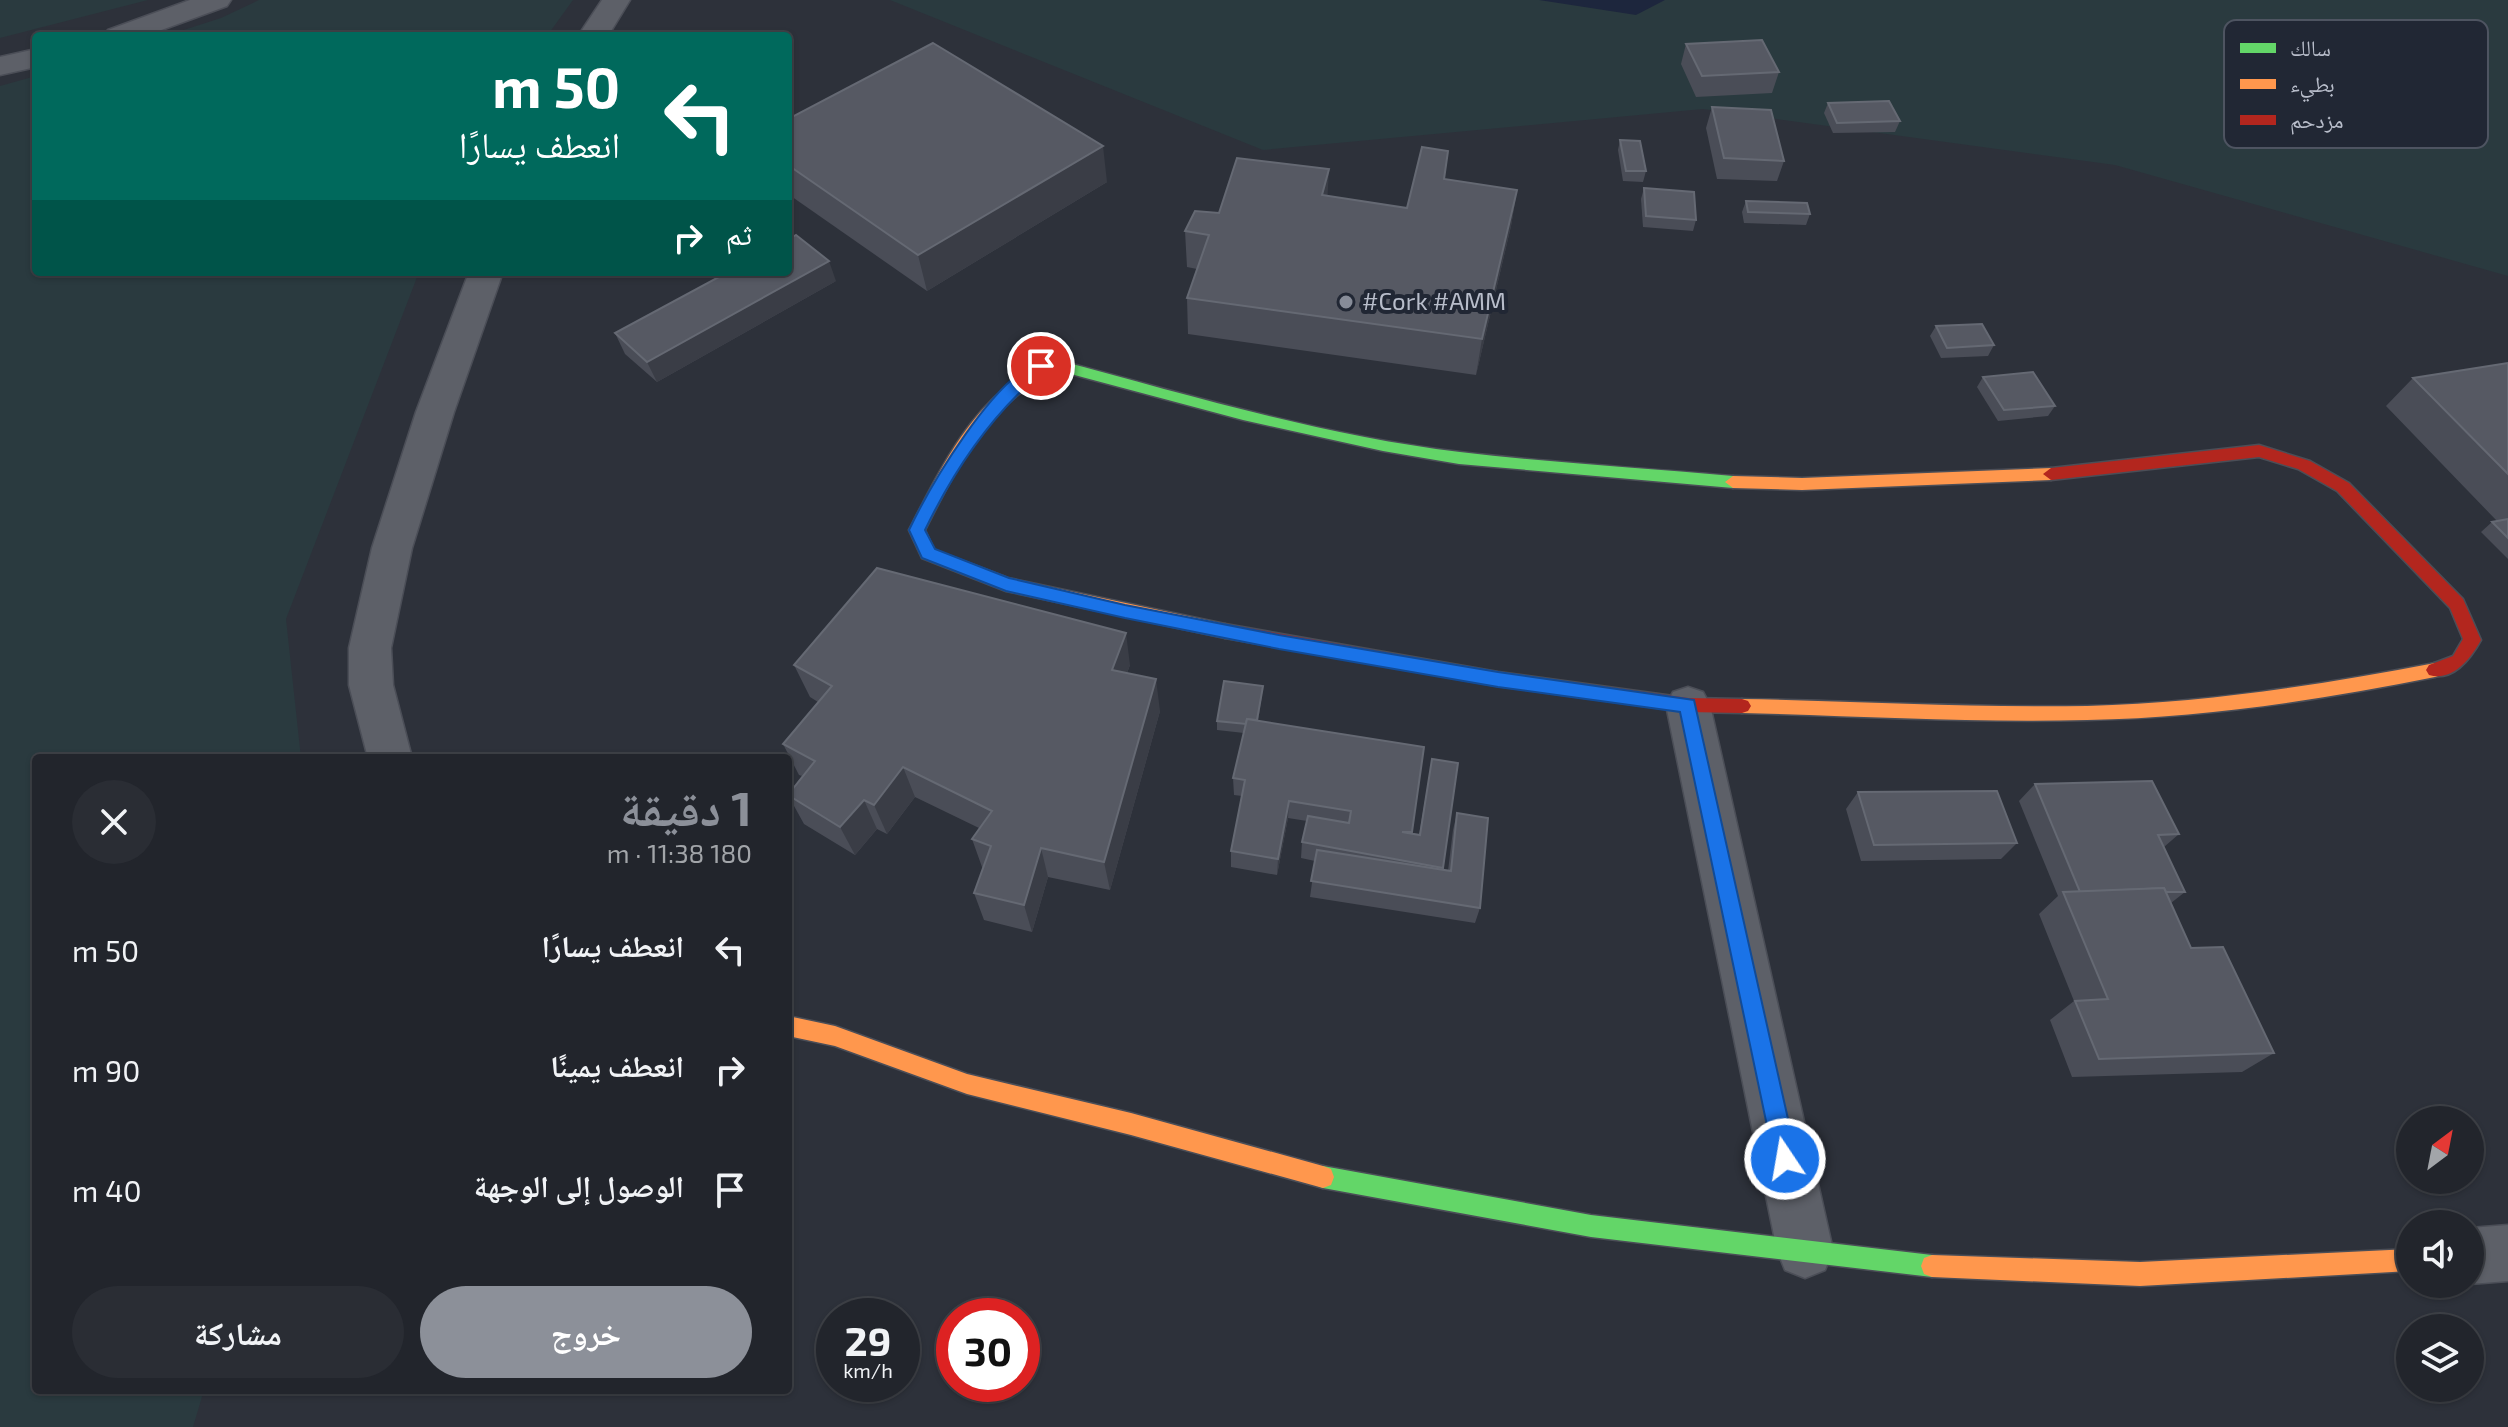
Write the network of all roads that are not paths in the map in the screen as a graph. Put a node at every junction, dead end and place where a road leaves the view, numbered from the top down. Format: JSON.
{"nodes":[{"id":1,"x":217,"y":0,"type":"edge"},
{"id":2,"x":616,"y":0,"type":"edge"},
{"id":3,"x":129,"y":32,"type":"edge"},
{"id":4,"x":596,"y":32,"type":"edge"},
{"id":5,"x":32,"y":59,"type":"edge"},
{"id":6,"x":0,"y":66,"type":"edge"},
{"id":7,"x":485,"y":276,"type":"edge"},
{"id":8,"x":1688,"y":705,"type":"junction"},
{"id":9,"x":389,"y":754,"type":"edge"},
{"id":10,"x":792,"y":1027,"type":"edge"},
{"id":11,"x":1805,"y":1250,"type":"junction"},
{"id":12,"x":2508,"y":1253,"type":"edge"},
{"id":13,"x":2484,"y":1255,"type":"edge"},
{"id":14,"x":2396,"y":1261,"type":"edge"}],
"edges":[{"from":1,"to":3,"type":"street"},
{"from":2,"to":4,"type":"street"},
{"from":5,"to":6,"type":"street"},
{"from":7,"to":9,"type":"street"},
{"from":8,"to":8,"type":"street"},
{"from":8,"to":11,"type":"street"},
{"from":10,"to":11,"type":"street"},
{"from":11,"to":14,"type":"street"},
{"from":12,"to":13,"type":"street"}]}
